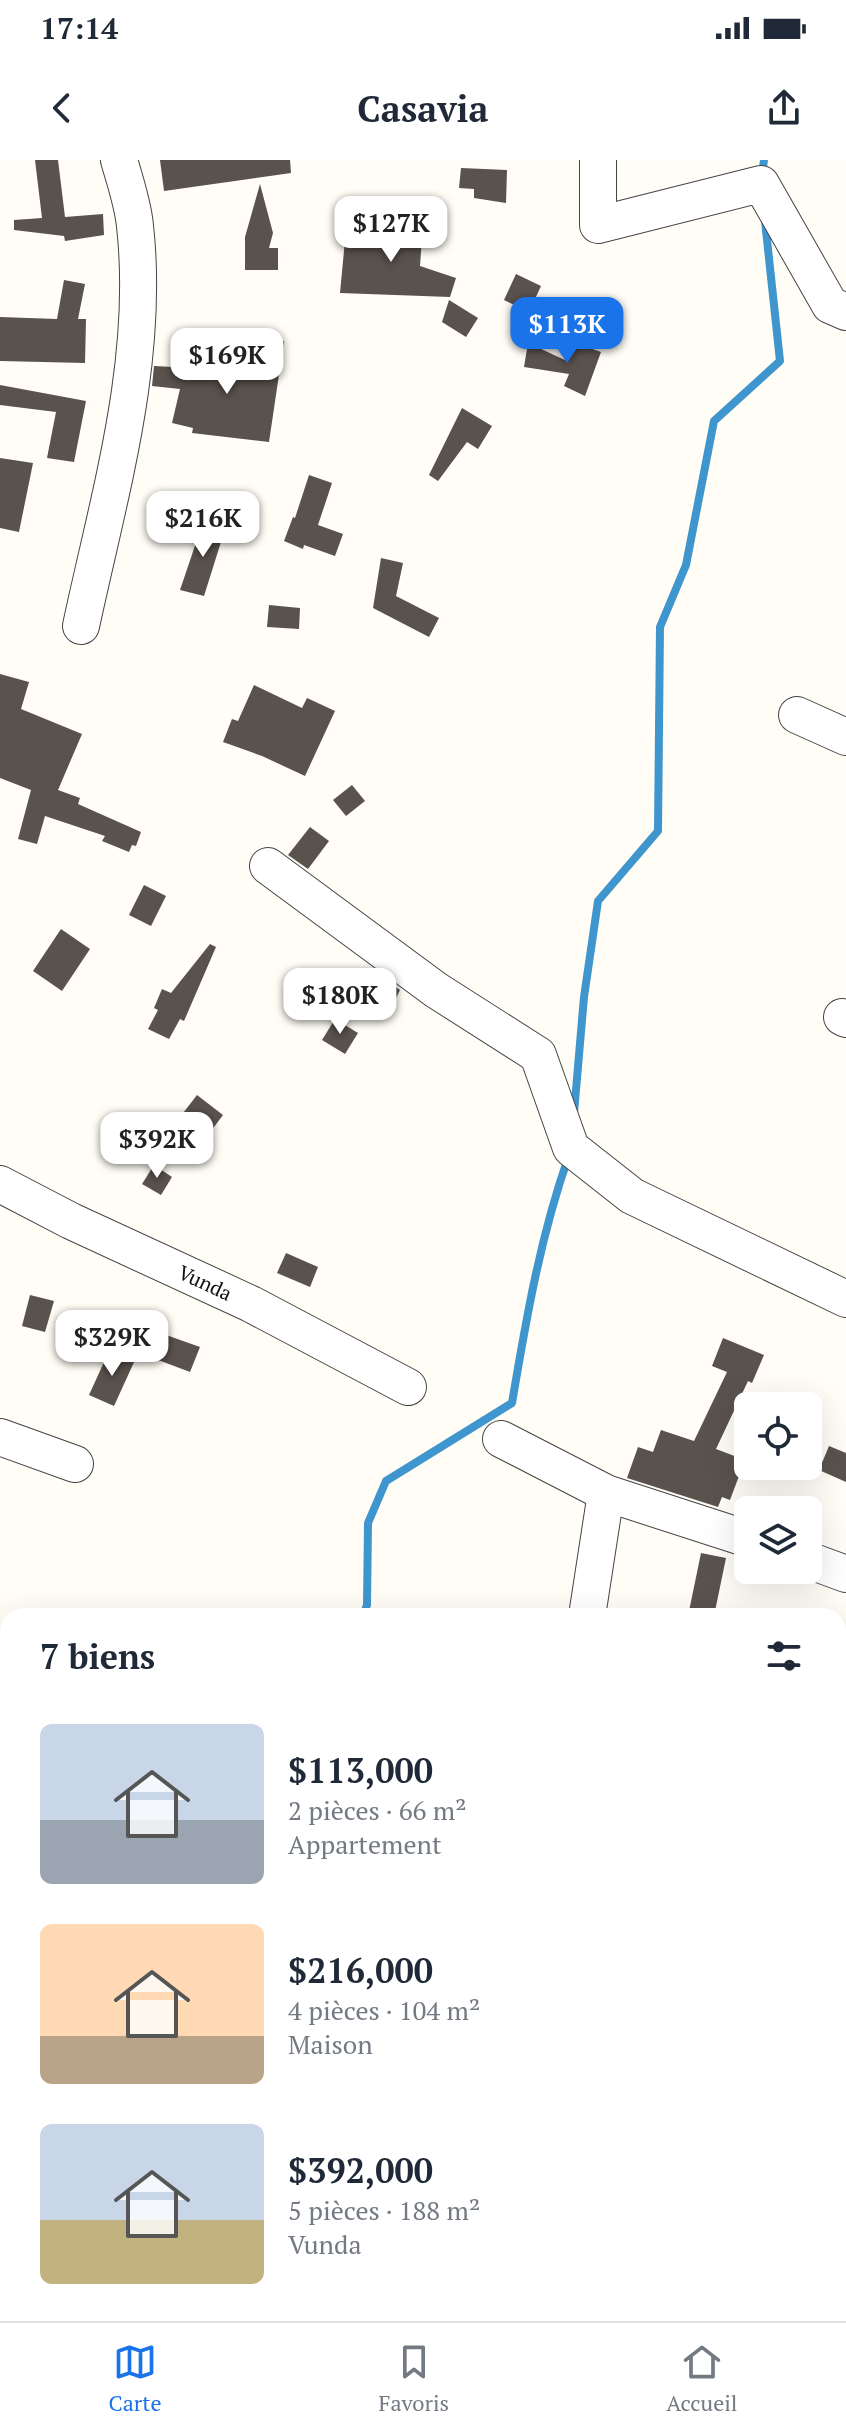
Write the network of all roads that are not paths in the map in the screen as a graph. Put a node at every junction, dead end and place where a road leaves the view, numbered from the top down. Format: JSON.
{"nodes":[{"id":1,"x":119,"y":160,"type":"edge"},
{"id":2,"x":598,"y":160,"type":"edge"},
{"id":3,"x":846,"y":312,"type":"edge"},
{"id":4,"x":81,"y":626,"type":"dead end"},
{"id":5,"x":797,"y":715,"type":"dead end"},
{"id":6,"x":846,"y":737,"type":"edge"},
{"id":7,"x":268,"y":866,"type":"dead end"},
{"id":8,"x":0,"y":1184,"type":"edge"},
{"id":9,"x":846,"y":1299,"type":"edge"},
{"id":10,"x":408,"y":1387,"type":"dead end"},
{"id":11,"x":0,"y":1437,"type":"edge"},
{"id":12,"x":501,"y":1439,"type":"dead end"},
{"id":13,"x":75,"y":1464,"type":"dead end"},
{"id":14,"x":606,"y":1493,"type":"junction"},
{"id":15,"x":734,"y":1534,"type":"edge"},
{"id":16,"x":822,"y":1565,"type":"edge"},
{"id":17,"x":846,"y":1574,"type":"edge"},
{"id":18,"x":588,"y":1608,"type":"edge"}],
"edges":[{"from":1,"to":4,"type":"street"},
{"from":2,"to":3,"type":"street"},
{"from":5,"to":6,"type":"street"},
{"from":7,"to":9,"type":"street"},
{"from":8,"to":10,"type":"street","name":"Vunda"},
{"from":11,"to":13,"type":"street"},
{"from":12,"to":14,"type":"street"},
{"from":14,"to":15,"type":"street"},
{"from":14,"to":18,"type":"street"},
{"from":16,"to":17,"type":"street"}]}
